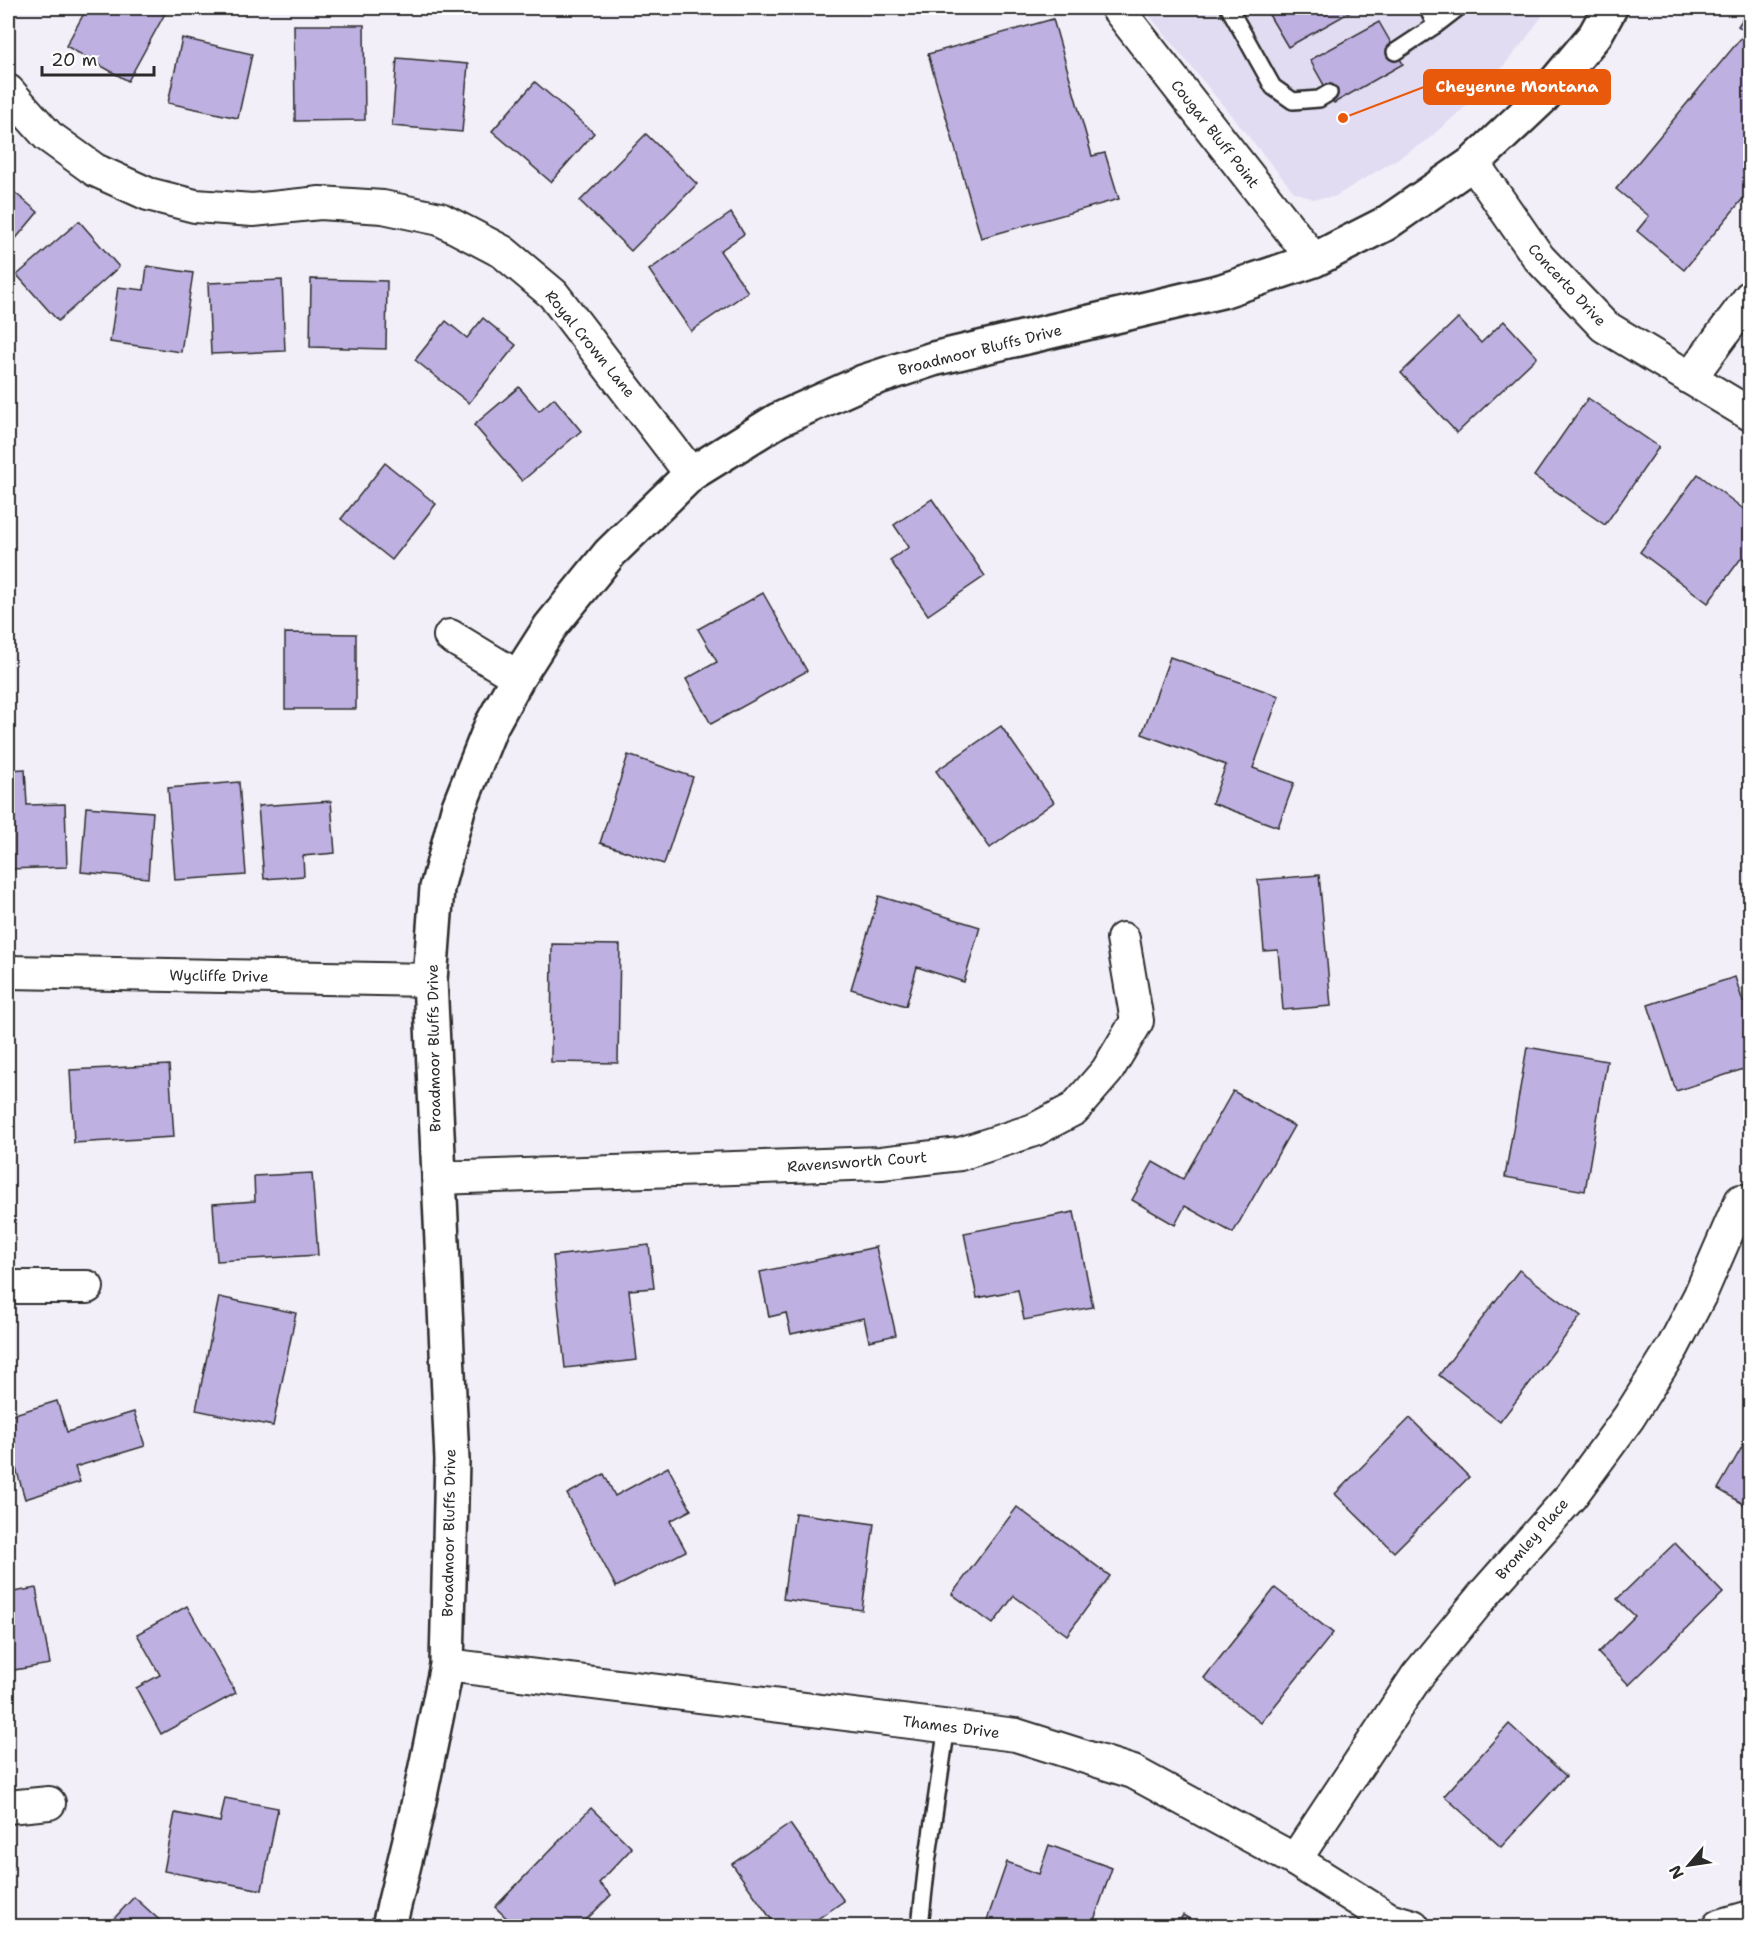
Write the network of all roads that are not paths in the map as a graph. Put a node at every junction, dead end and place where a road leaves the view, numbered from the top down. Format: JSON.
{"nodes":[{"id":1,"x":1117,"y":8,"type":"edge"},
{"id":2,"x":1229,"y":8,"type":"edge"},
{"id":3,"x":1427,"y":8,"type":"edge"},
{"id":4,"x":1458,"y":8,"type":"edge"},
{"id":5,"x":1610,"y":8,"type":"edge"},
{"id":6,"x":1436,"y":25,"type":"junction"},
{"id":7,"x":1395,"y":52,"type":"dead end"},
{"id":8,"x":8,"y":91,"type":"edge"},
{"id":9,"x":1329,"y":93,"type":"dead end"},
{"id":10,"x":1473,"y":163,"type":"junction"},
{"id":11,"x":1314,"y":260,"type":"junction"},
{"id":12,"x":1750,"y":297,"type":"edge"},
{"id":13,"x":1690,"y":378,"type":"junction"},
{"id":14,"x":1750,"y":414,"type":"edge"},
{"id":15,"x":691,"y":474,"type":"junction"},
{"id":16,"x":450,"y":636,"type":"dead end"},
{"id":17,"x":518,"y":677,"type":"junction"},
{"id":18,"x":1123,"y":939,"type":"dead end"},
{"id":19,"x":8,"y":972,"type":"edge"},
{"id":20,"x":430,"y":980,"type":"junction"},
{"id":21,"x":438,"y":1178,"type":"junction"},
{"id":22,"x":1741,"y":1201,"type":"dead end"},
{"id":23,"x":8,"y":1287,"type":"edge"},
{"id":24,"x":87,"y":1287,"type":"dead end"},
{"id":25,"x":447,"y":1665,"type":"junction"},
{"id":26,"x":947,"y":1726,"type":"junction"},
{"id":27,"x":49,"y":1803,"type":"dead end"},
{"id":28,"x":8,"y":1807,"type":"edge"},
{"id":29,"x":1295,"y":1860,"type":"junction"},
{"id":30,"x":1750,"y":1917,"type":"edge"},
{"id":31,"x":389,"y":1926,"type":"edge"},
{"id":32,"x":920,"y":1926,"type":"edge"},
{"id":33,"x":1413,"y":1926,"type":"edge"},
{"id":34,"x":1719,"y":1926,"type":"edge"}],
"edges":[{"from":1,"to":11,"type":"street","name":"Cougar Bluff Point"},
{"from":2,"to":9,"type":"lane"},
{"from":3,"to":6,"type":"lane"},
{"from":4,"to":6,"type":"lane"},
{"from":5,"to":10,"type":"street","name":"Broadmoor Bluffs Drive"},
{"from":6,"to":7,"type":"lane"},
{"from":8,"to":15,"type":"street","name":"Royal Crown Lane"},
{"from":10,"to":11,"type":"street","name":"Broadmoor Bluffs Drive"},
{"from":10,"to":13,"type":"street","name":"Concerto Drive"},
{"from":11,"to":15,"type":"street","name":"Broadmoor Bluffs Drive"},
{"from":12,"to":13,"type":"street"},
{"from":13,"to":14,"type":"street","name":"Concerto Drive"},
{"from":15,"to":17,"type":"street","name":"Broadmoor Bluffs Drive"},
{"from":16,"to":17,"type":"street"},
{"from":17,"to":20,"type":"street","name":"Broadmoor Bluffs Drive"},
{"from":18,"to":21,"type":"street","name":"Ravensworth Court"},
{"from":19,"to":20,"type":"street","name":"Wycliffe Drive"},
{"from":20,"to":21,"type":"street","name":"Broadmoor Bluffs Drive"},
{"from":21,"to":25,"type":"street","name":"Broadmoor Bluffs Drive"},
{"from":22,"to":29,"type":"street","name":"Bromley Place"},
{"from":23,"to":24,"type":"street"},
{"from":25,"to":26,"type":"street","name":"Thames Drive"},
{"from":25,"to":31,"type":"street","name":"Broadmoor Bluffs Drive"},
{"from":26,"to":29,"type":"street","name":"Thames Drive"},
{"from":26,"to":32,"type":"lane"},
{"from":27,"to":28,"type":"street"},
{"from":29,"to":33,"type":"street","name":"Thames Drive"},
{"from":30,"to":34,"type":"street"}]}
